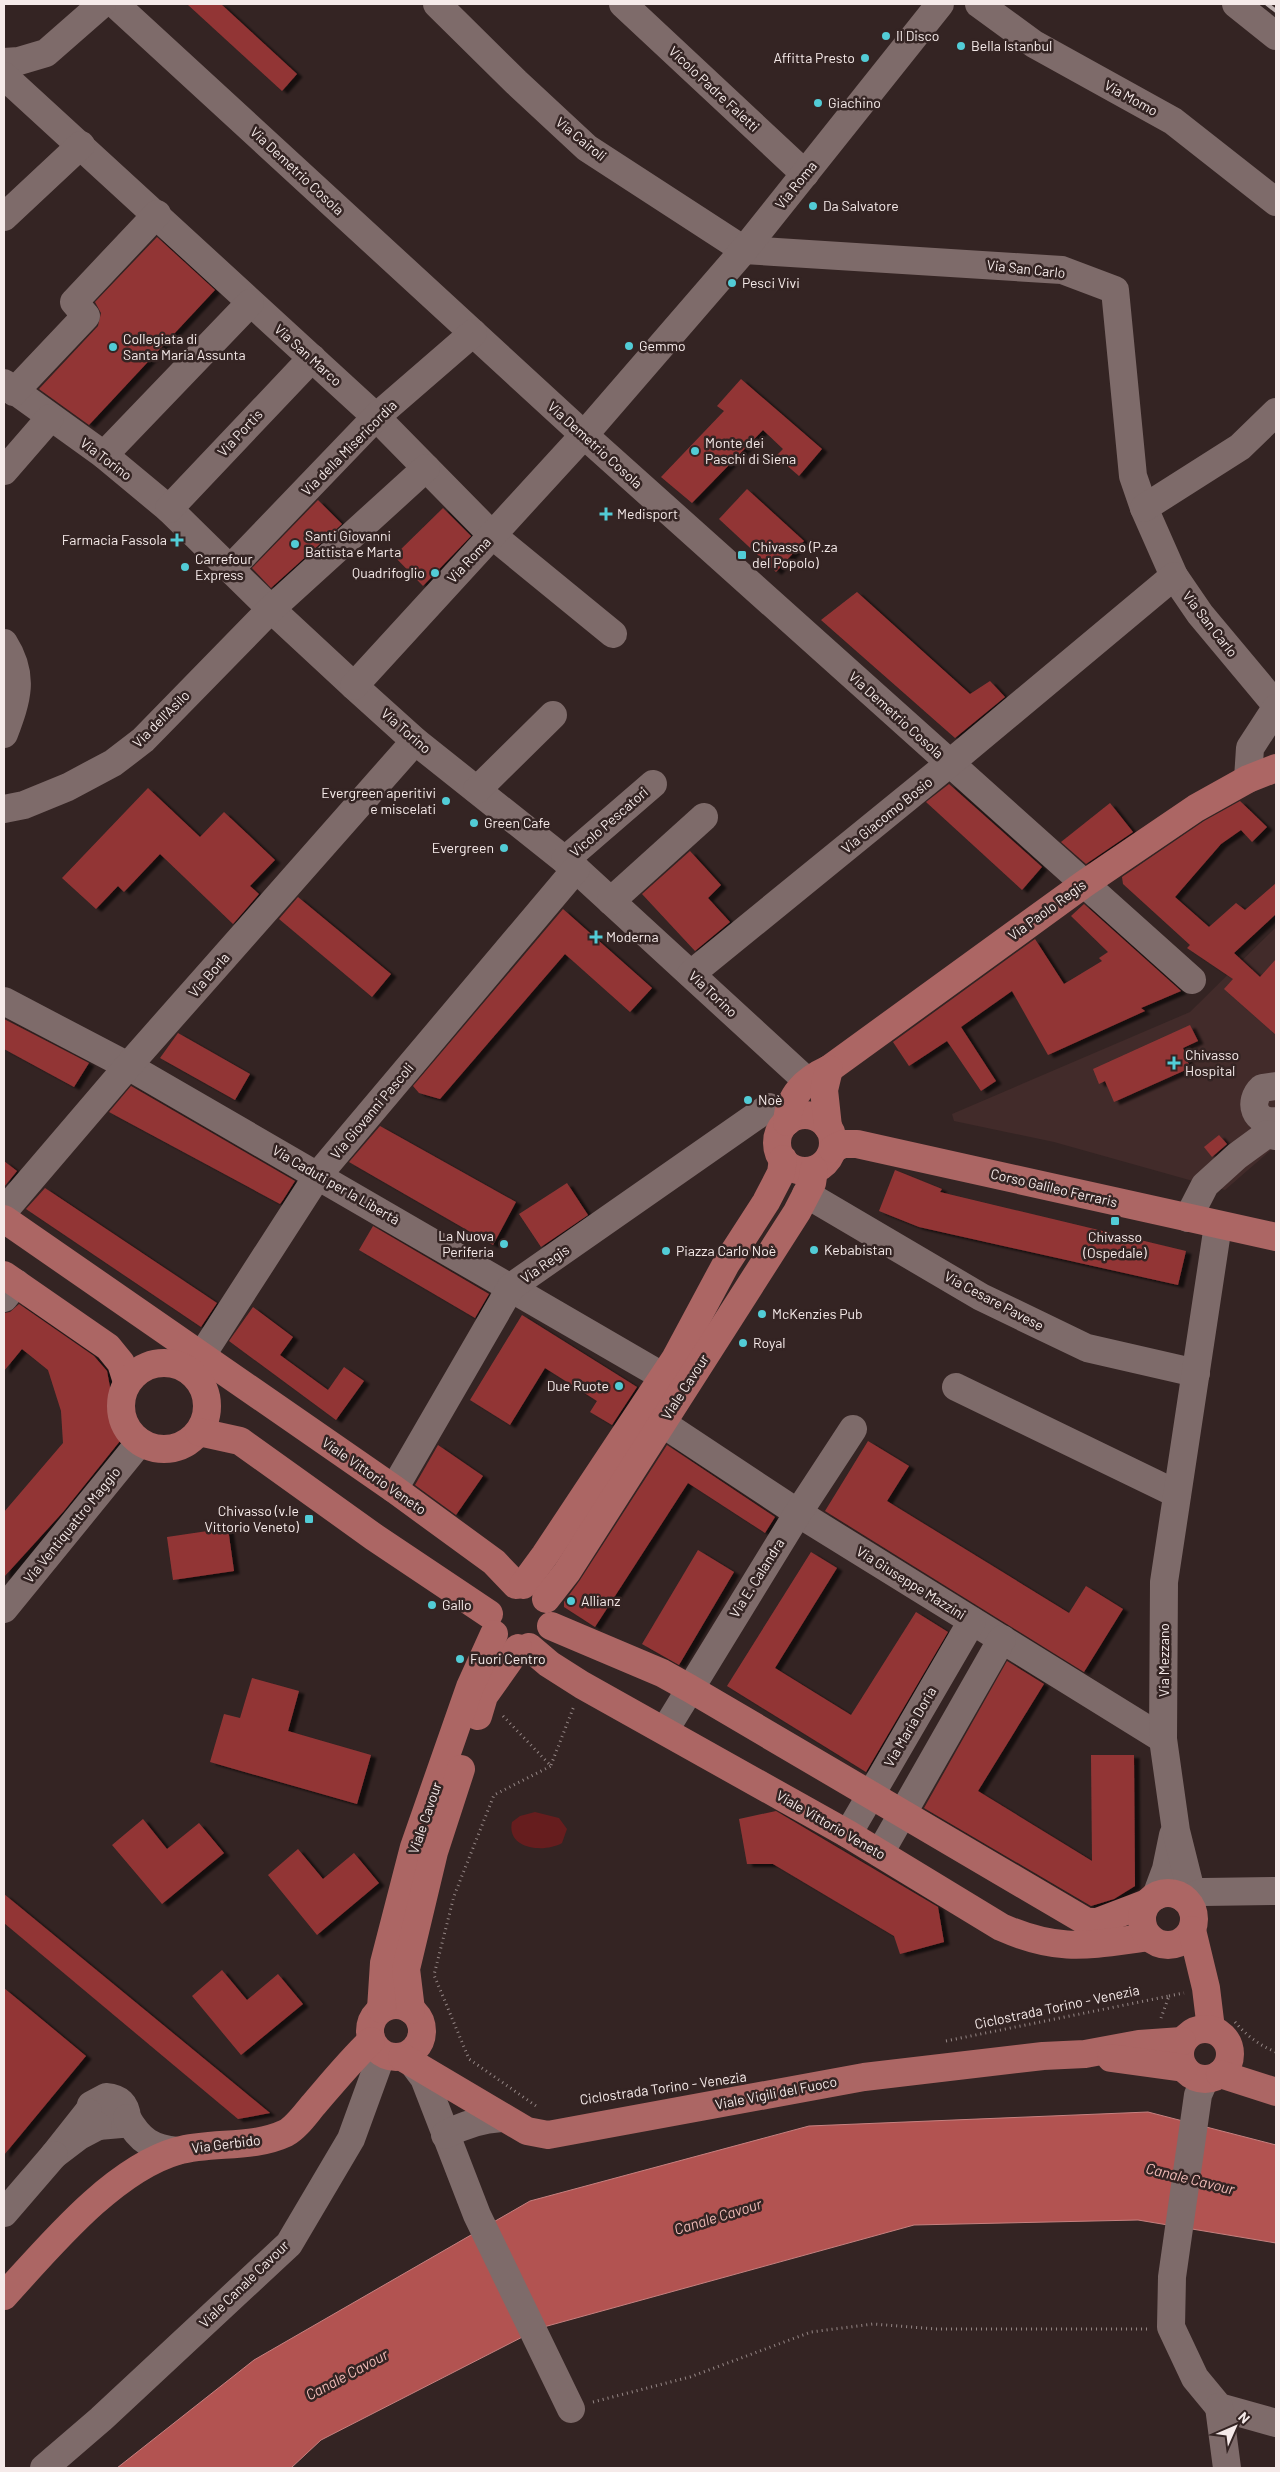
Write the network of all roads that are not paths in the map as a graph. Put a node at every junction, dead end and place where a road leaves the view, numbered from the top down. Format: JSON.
{"nodes":[{"id":1,"x":102,"y":4,"type":"edge"},
{"id":2,"x":115,"y":4,"type":"edge"},
{"id":3,"x":438,"y":4,"type":"edge"},
{"id":4,"x":623,"y":4,"type":"edge"},
{"id":5,"x":940,"y":4,"type":"edge"},
{"id":6,"x":979,"y":4,"type":"edge"},
{"id":7,"x":1236,"y":4,"type":"edge"},
{"id":8,"x":1276,"y":36,"type":"edge"},
{"id":9,"x":4,"y":62,"type":"edge"},
{"id":10,"x":4,"y":76,"type":"edge"},
{"id":11,"x":81,"y":144,"type":"junction"},
{"id":12,"x":805,"y":174,"type":"junction"},
{"id":13,"x":1276,"y":202,"type":"edge"},
{"id":14,"x":157,"y":214,"type":"junction"},
{"id":15,"x":4,"y":216,"type":"edge"},
{"id":16,"x":744,"y":250,"type":"junction"},
{"id":17,"x":250,"y":303,"type":"junction"},
{"id":18,"x":473,"y":333,"type":"junction"},
{"id":19,"x":312,"y":358,"type":"junction"},
{"id":20,"x":9,"y":388,"type":"edge"},
{"id":21,"x":1276,"y":412,"type":"edge"},
{"id":22,"x":376,"y":417,"type":"junction"},
{"id":23,"x":50,"y":418,"type":"junction"},
{"id":24,"x":584,"y":435,"type":"junction"},
{"id":25,"x":104,"y":455,"type":"junction"},
{"id":26,"x":426,"y":468,"type":"junction"},
{"id":27,"x":4,"y":471,"type":"edge"},
{"id":28,"x":1144,"y":508,"type":"junction"},
{"id":29,"x":169,"y":509,"type":"junction"},
{"id":30,"x":492,"y":535,"type":"junction"},
{"id":31,"x":230,"y":569,"type":"junction"},
{"id":32,"x":1174,"y":576,"type":"junction"},
{"id":33,"x":271,"y":609,"type":"junction"},
{"id":34,"x":613,"y":634,"type":"dead end"},
{"id":35,"x":4,"y":643,"type":"edge"},
{"id":36,"x":354,"y":686,"type":"junction"},
{"id":37,"x":1276,"y":707,"type":"edge"},
{"id":38,"x":553,"y":715,"type":"dead end"},
{"id":39,"x":4,"y":734,"type":"edge"},
{"id":40,"x":415,"y":740,"type":"junction"},
{"id":41,"x":950,"y":764,"type":"junction"},
{"id":42,"x":1276,"y":768,"type":"edge"},
{"id":43,"x":1248,"y":778,"type":"junction"},
{"id":44,"x":653,"y":784,"type":"dead end"},
{"id":45,"x":477,"y":790,"type":"junction"},
{"id":46,"x":4,"y":809,"type":"edge"},
{"id":47,"x":704,"y":817,"type":"dead end"},
{"id":48,"x":570,"y":864,"type":"junction"},
{"id":49,"x":1084,"y":884,"type":"junction"},
{"id":50,"x":612,"y":901,"type":"junction"},
{"id":51,"x":691,"y":974,"type":"junction"},
{"id":52,"x":1192,"y":980,"type":"dead end"},
{"id":53,"x":4,"y":1001,"type":"edge"},
{"id":54,"x":128,"y":1066,"type":"junction"},
{"id":55,"x":818,"y":1075,"type":"junction"},
{"id":56,"x":1276,"y":1086,"type":"edge"},
{"id":57,"x":778,"y":1114,"type":"junction"},
{"id":58,"x":1271,"y":1125,"type":"edge"},
{"id":59,"x":830,"y":1138,"type":"junction"},
{"id":60,"x":783,"y":1159,"type":"junction"},
{"id":61,"x":318,"y":1175,"type":"junction"},
{"id":62,"x":810,"y":1182,"type":"junction"},
{"id":63,"x":4,"y":1211,"type":"edge"},
{"id":64,"x":1188,"y":1218,"type":"junction"},
{"id":65,"x":4,"y":1219,"type":"edge"},
{"id":66,"x":1218,"y":1225,"type":"junction"},
{"id":67,"x":1276,"y":1237,"type":"edge"},
{"id":68,"x":8,"y":1285,"type":"edge"},
{"id":69,"x":511,"y":1287,"type":"junction"},
{"id":70,"x":194,"y":1368,"type":"junction"},
{"id":71,"x":1196,"y":1373,"type":"junction"},
{"id":72,"x":664,"y":1377,"type":"junction"},
{"id":73,"x":127,"y":1382,"type":"junction"},
{"id":74,"x":956,"y":1388,"type":"dead end"},
{"id":75,"x":662,"y":1423,"type":"junction"},
{"id":76,"x":853,"y":1429,"type":"dead end"},
{"id":77,"x":199,"y":1432,"type":"junction"},
{"id":78,"x":140,"y":1442,"type":"junction"},
{"id":79,"x":394,"y":1489,"type":"junction"},
{"id":80,"x":1177,"y":1494,"type":"junction"},
{"id":81,"x":798,"y":1513,"type":"junction"},
{"id":82,"x":520,"y":1585,"type":"junction"},
{"id":83,"x":546,"y":1598,"type":"junction"},
{"id":84,"x":4,"y":1609,"type":"edge"},
{"id":85,"x":972,"y":1621,"type":"junction"},
{"id":86,"x":492,"y":1624,"type":"junction"},
{"id":87,"x":551,"y":1626,"type":"junction"},
{"id":88,"x":1002,"y":1639,"type":"junction"},
{"id":89,"x":524,"y":1648,"type":"junction"},
{"id":90,"x":689,"y":1688,"type":"junction"},
{"id":91,"x":665,"y":1730,"type":"junction"},
{"id":92,"x":1164,"y":1738,"type":"junction"},
{"id":93,"x":870,"y":1796,"type":"junction"},
{"id":94,"x":902,"y":1814,"type":"junction"},
{"id":95,"x":1175,"y":1826,"type":"junction"},
{"id":96,"x":848,"y":1834,"type":"junction"},
{"id":97,"x":880,"y":1853,"type":"junction"},
{"id":98,"x":1276,"y":1891,"type":"edge"},
{"id":99,"x":1185,"y":1899,"type":"junction"},
{"id":100,"x":1151,"y":1900,"type":"junction"},
{"id":101,"x":1192,"y":1930,"type":"junction"},
{"id":102,"x":1157,"y":1941,"type":"junction"},
{"id":103,"x":381,"y":2009,"type":"junction"},
{"id":104,"x":411,"y":2010,"type":"junction"},
{"id":105,"x":1203,"y":2031,"type":"junction"},
{"id":106,"x":422,"y":2037,"type":"junction"},
{"id":107,"x":392,"y":2053,"type":"junction"},
{"id":108,"x":1085,"y":2054,"type":"junction"},
{"id":109,"x":1205,"y":2074,"type":"junction"},
{"id":110,"x":1276,"y":2087,"type":"edge"},
{"id":111,"x":1276,"y":2092,"type":"edge"},
{"id":112,"x":476,"y":2100,"type":"junction"},
{"id":113,"x":502,"y":2118,"type":"junction"},
{"id":114,"x":107,"y":2120,"type":"junction"},
{"id":115,"x":452,"y":2131,"type":"junction"},
{"id":116,"x":178,"y":2151,"type":"junction"},
{"id":117,"x":128,"y":2176,"type":"junction"},
{"id":118,"x":4,"y":2213,"type":"edge"},
{"id":119,"x":4,"y":2296,"type":"edge"},
{"id":120,"x":1219,"y":2407,"type":"junction"},
{"id":121,"x":571,"y":2409,"type":"road end"},
{"id":122,"x":1276,"y":2423,"type":"edge"},
{"id":123,"x":44,"y":2468,"type":"edge"},
{"id":124,"x":1227,"y":2468,"type":"edge"}],
"edges":[{"from":1,"to":9,"type":"street"},
{"from":2,"to":18,"type":"street","name":"Via Demetrio Cosola"},
{"from":3,"to":16,"type":"street","name":"Via Cairoli"},
{"from":4,"to":12,"type":"street","name":"Vicolo Padre Faletti"},
{"from":5,"to":12,"type":"street","name":"Via Roma"},
{"from":6,"to":13,"type":"street","name":"Via Momo"},
{"from":7,"to":8,"type":"street"},
{"from":10,"to":11,"type":"street","name":"Via San Marco"},
{"from":11,"to":14,"type":"street","name":"Via San Marco"},
{"from":11,"to":15,"type":"street"},
{"from":12,"to":16,"type":"street","name":"Via Roma"},
{"from":14,"to":17,"type":"street","name":"Via San Marco"},
{"from":14,"to":20,"type":"street"},
{"from":16,"to":24,"type":"street","name":"Via Roma"},
{"from":16,"to":28,"type":"street","name":"Via San Carlo"},
{"from":17,"to":19,"type":"street","name":"Via San Marco"},
{"from":17,"to":25,"type":"street"},
{"from":18,"to":22,"type":"street","name":"Via della Misericordia"},
{"from":18,"to":24,"type":"street","name":"Via Demetrio Cosola"},
{"from":19,"to":22,"type":"street","name":"Via San Marco"},
{"from":19,"to":29,"type":"street","name":"Via Portis"},
{"from":20,"to":23,"type":"street","name":"Via Torino"},
{"from":21,"to":28,"type":"street"},
{"from":22,"to":26,"type":"street","name":"Via San Marco"},
{"from":22,"to":31,"type":"street","name":"Via della Misericordia"},
{"from":23,"to":25,"type":"street","name":"Via Torino"},
{"from":23,"to":27,"type":"street"},
{"from":24,"to":30,"type":"street","name":"Via Roma"},
{"from":24,"to":41,"type":"street","name":"Via Demetrio Cosola"},
{"from":25,"to":29,"type":"street","name":"Via Torino"},
{"from":26,"to":30,"type":"street","name":"Via San Marco"},
{"from":26,"to":33,"type":"street","name":"Via dell'Asilo"},
{"from":28,"to":32,"type":"street","name":"Via San Carlo"},
{"from":29,"to":31,"type":"street","name":"Via Torino"},
{"from":30,"to":34,"type":"street","name":"Via San Marco"},
{"from":30,"to":36,"type":"street","name":"Via Roma"},
{"from":31,"to":33,"type":"street","name":"Via Torino"},
{"from":32,"to":37,"type":"street","name":"Via San Carlo"},
{"from":32,"to":41,"type":"street","name":"Via Giacomo Bosio"},
{"from":33,"to":36,"type":"street","name":"Via Torino"},
{"from":33,"to":46,"type":"street","name":"Via dell'Asilo"},
{"from":35,"to":39,"type":"street"},
{"from":36,"to":40,"type":"street","name":"Via Torino"},
{"from":37,"to":43,"type":"street"},
{"from":38,"to":45,"type":"street"},
{"from":40,"to":45,"type":"street","name":"Via Torino"},
{"from":40,"to":54,"type":"street","name":"Via Borla"},
{"from":41,"to":49,"type":"street","name":"Via Demetrio Cosola"},
{"from":41,"to":51,"type":"street","name":"Via Giacomo Bosio"},
{"from":42,"to":43,"type":"main road","name":"Via Paolo Regis"},
{"from":43,"to":49,"type":"main road","name":"Via Paolo Regis"},
{"from":44,"to":48,"type":"street","name":"Vicolo Pescatori"},
{"from":45,"to":48,"type":"street","name":"Via Torino"},
{"from":47,"to":50,"type":"street"},
{"from":48,"to":50,"type":"street","name":"Via Torino"},
{"from":48,"to":61,"type":"street","name":"Via Giovanni Pascoli"},
{"from":49,"to":52,"type":"street","name":"Via Demetrio Cosola"},
{"from":49,"to":55,"type":"main road","name":"Via Paolo Regis"},
{"from":50,"to":51,"type":"street","name":"Via Torino"},
{"from":51,"to":55,"type":"street","name":"Via Torino"},
{"from":53,"to":54,"type":"street","name":"Via Caduti per la Libertà"},
{"from":54,"to":61,"type":"street","name":"Via Caduti per la Libertà"},
{"from":54,"to":63,"type":"street","name":"Via Borla"},
{"from":55,"to":57,"type":"main road","name":"Via Paolo Regis"},
{"from":55,"to":59,"type":"main road"},
{"from":56,"to":58,"type":"street"},
{"from":57,"to":59,"type":"main road"},
{"from":57,"to":60,"type":"main road","name":"Via Paolo Regis"},
{"from":57,"to":69,"type":"street","name":"Via Regis"},
{"from":58,"to":64,"type":"street"},
{"from":59,"to":62,"type":"main road","name":"Viale Cavour"},
{"from":59,"to":64,"type":"main road","name":"Corso Galileo Ferraris"},
{"from":60,"to":62,"type":"main road"},
{"from":60,"to":72,"type":"main road","name":"Viale Cavour"},
{"from":61,"to":69,"type":"street","name":"Via Caduti per la Libertà"},
{"from":61,"to":70,"type":"street","name":"Via Giovanni Pascoli"},
{"from":62,"to":71,"type":"street","name":"Via Cesare Pavese"},
{"from":62,"to":75,"type":"main road","name":"Viale Cavour"},
{"from":64,"to":66,"type":"main road","name":"Corso Galileo Ferraris"},
{"from":65,"to":70,"type":"main road"},
{"from":66,"to":67,"type":"main road","name":"Corso Galileo Ferraris"},
{"from":66,"to":71,"type":"street","name":"Via Mezzano"},
{"from":68,"to":73,"type":"main road"},
{"from":69,"to":72,"type":"street","name":"Via Caduti per la Libertà"},
{"from":69,"to":79,"type":"street","name":"Via Regis"},
{"from":70,"to":73,"type":"main road"},
{"from":70,"to":77,"type":"main road"},
{"from":70,"to":79,"type":"main road","name":"Viale Vittorio Veneto"},
{"from":71,"to":80,"type":"street","name":"Via Mezzano"},
{"from":72,"to":82,"type":"main road","name":"Viale Cavour"},
{"from":73,"to":78,"type":"main road"},
{"from":74,"to":80,"type":"street"},
{"from":75,"to":81,"type":"street","name":"Via Giuseppe Mazzini"},
{"from":75,"to":83,"type":"main road","name":"Viale Cavour"},
{"from":76,"to":81,"type":"street","name":"Via E. Calandra"},
{"from":77,"to":78,"type":"main road"},
{"from":77,"to":86,"type":"main road"},
{"from":78,"to":84,"type":"street","name":"Via Ventiquattro Maggio"},
{"from":79,"to":82,"type":"main road","name":"Viale Vittorio Veneto"},
{"from":80,"to":92,"type":"street","name":"Via Mezzano"},
{"from":81,"to":85,"type":"street","name":"Via Giuseppe Mazzini"},
{"from":81,"to":90,"type":"street","name":"Via E. Calandra"},
{"from":82,"to":83,"type":"main road"},
{"from":82,"to":86,"type":"main road"},
{"from":83,"to":87,"type":"main road"},
{"from":85,"to":88,"type":"street","name":"Via Giuseppe Mazzini"},
{"from":85,"to":93,"type":"street","name":"Via Maria Doria"},
{"from":86,"to":89,"type":"main road"},
{"from":86,"to":103,"type":"main road","name":"Viale Cavour"},
{"from":87,"to":89,"type":"main road"},
{"from":87,"to":90,"type":"main road"},
{"from":88,"to":92,"type":"street","name":"Via Giuseppe Mazzini"},
{"from":88,"to":94,"type":"street"},
{"from":89,"to":91,"type":"main road","name":"Viale Vittorio Veneto"},
{"from":89,"to":104,"type":"main road","name":"Viale Cavour"},
{"from":90,"to":91,"type":"street","name":"Via E. Calandra"},
{"from":90,"to":93,"type":"main road"},
{"from":91,"to":96,"type":"main road","name":"Viale Vittorio Veneto"},
{"from":92,"to":95,"type":"street","name":"Via Mezzano"},
{"from":93,"to":94,"type":"main road"},
{"from":93,"to":96,"type":"street","name":"Via Maria Doria"},
{"from":94,"to":97,"type":"street"},
{"from":94,"to":100,"type":"main road"},
{"from":95,"to":99,"type":"street","name":"Via Mezzano"},
{"from":95,"to":100,"type":"street","name":"Via Mezzano"},
{"from":96,"to":97,"type":"main road","name":"Viale Vittorio Veneto"},
{"from":97,"to":102,"type":"main road","name":"Viale Vittorio Veneto"},
{"from":98,"to":99,"type":"street"},
{"from":99,"to":100,"type":"main road"},
{"from":99,"to":101,"type":"main road","name":"Via Mezzano"},
{"from":100,"to":102,"type":"main road","name":"Via Mezzano"},
{"from":101,"to":102,"type":"main road"},
{"from":101,"to":105,"type":"main road","name":"Via Mezzano"},
{"from":102,"to":105,"type":"main road"},
{"from":103,"to":104,"type":"main road"},
{"from":103,"to":107,"type":"main road"},
{"from":104,"to":106,"type":"main road"},
{"from":105,"to":108,"type":"main road","name":"Viale Vigili del Fuoco"},
{"from":105,"to":109,"type":"main road","name":"Via Mezzano"},
{"from":105,"to":109,"type":"main road"},
{"from":106,"to":107,"type":"main road"},
{"from":106,"to":112,"type":"main road","name":"Viale Vigili del Fuoco"},
{"from":107,"to":112,"type":"main road","name":"Viale Vigili del Fuoco"},
{"from":107,"to":115,"type":"street"},
{"from":107,"to":116,"type":"main road","name":"Via Gerbido"},
{"from":107,"to":123,"type":"street","name":"Viale Canale Cavour"},
{"from":108,"to":109,"type":"main road","name":"Viale Vigili del Fuoco"},
{"from":108,"to":113,"type":"main road","name":"Viale Vigili del Fuoco"},
{"from":109,"to":110,"type":"main road","name":"Viale Vigili del Fuoco"},
{"from":109,"to":111,"type":"main road","name":"Viale Vigili del Fuoco"},
{"from":109,"to":120,"type":"street"},
{"from":112,"to":113,"type":"main road","name":"Viale Vigili del Fuoco"},
{"from":112,"to":115,"type":"street"},
{"from":113,"to":115,"type":"street"},
{"from":114,"to":116,"type":"street"},
{"from":114,"to":117,"type":"street"},
{"from":114,"to":118,"type":"street"},
{"from":115,"to":121,"type":"street"},
{"from":116,"to":117,"type":"main road","name":"Via Gerbido"},
{"from":117,"to":119,"type":"main road","name":"Via Gerbido"},
{"from":120,"to":122,"type":"street"},
{"from":120,"to":124,"type":"street"}]}
